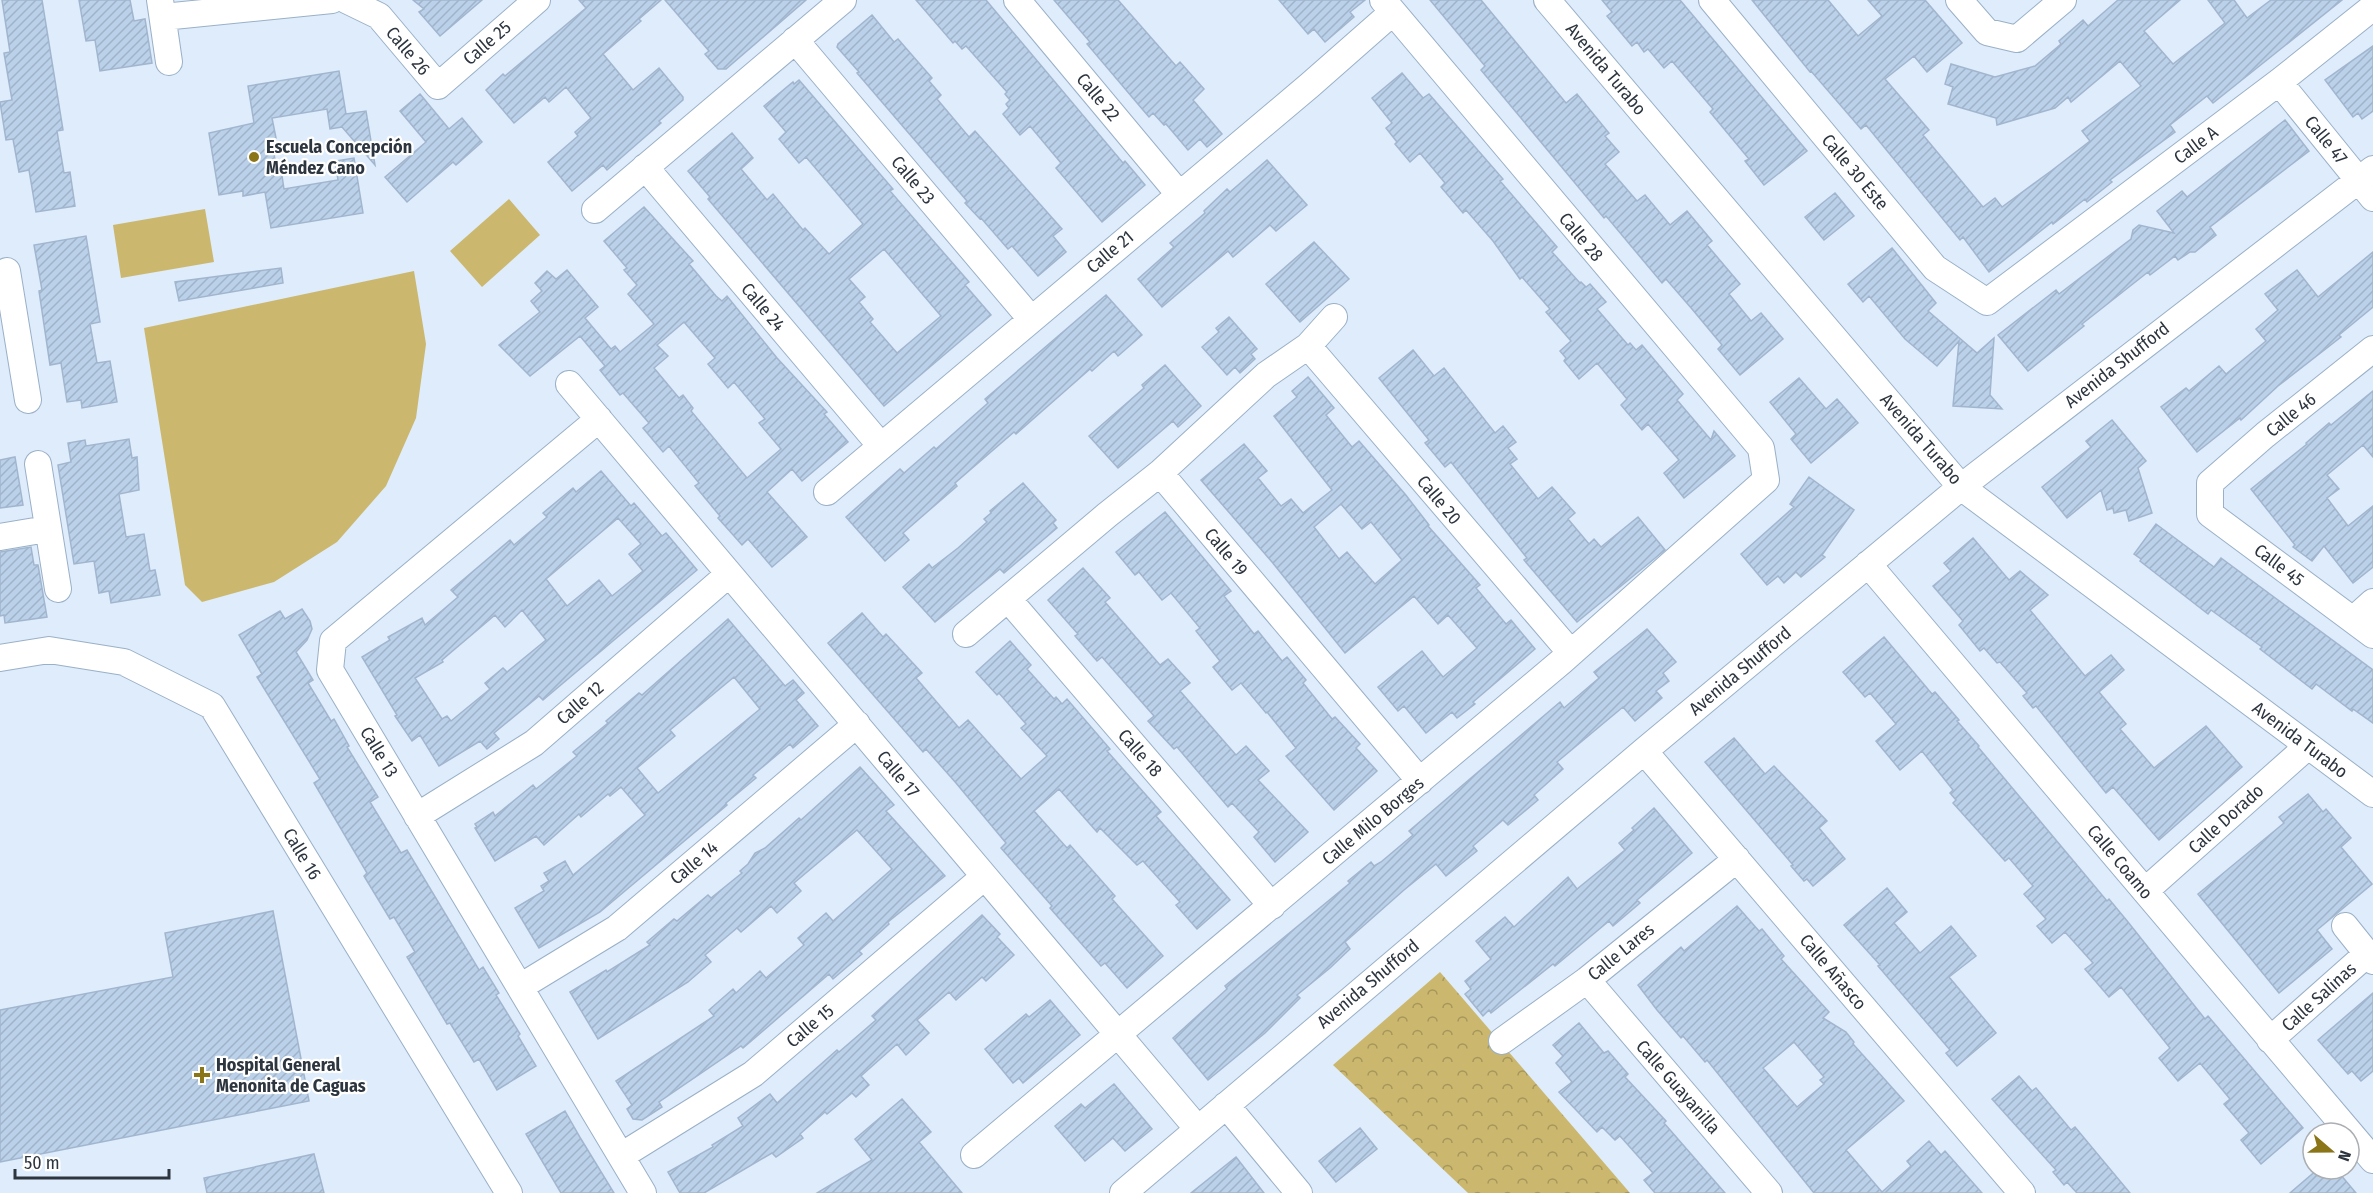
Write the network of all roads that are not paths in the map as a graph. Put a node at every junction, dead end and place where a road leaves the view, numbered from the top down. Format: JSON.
{"nodes":[{"id":1,"x":332,"y":0,"type":"edge"},
{"id":2,"x":346,"y":0,"type":"edge"},
{"id":3,"x":537,"y":0,"type":"edge"},
{"id":4,"x":843,"y":0,"type":"edge"},
{"id":5,"x":1017,"y":0,"type":"edge"},
{"id":6,"x":1547,"y":0,"type":"edge"},
{"id":7,"x":1712,"y":0,"type":"edge"},
{"id":8,"x":1959,"y":0,"type":"edge"},
{"id":9,"x":2063,"y":0,"type":"edge"},
{"id":10,"x":1388,"y":6,"type":"edge"},
{"id":11,"x":2373,"y":7,"type":"edge"},
{"id":12,"x":161,"y":9,"type":"edge"},
{"id":13,"x":795,"y":40,"type":"junction"},
{"id":14,"x":169,"y":62,"type":"dead end"},
{"id":15,"x":2279,"y":82,"type":"junction"},
{"id":16,"x":438,"y":86,"type":"joint"},
{"id":17,"x":645,"y":167,"type":"junction"},
{"id":18,"x":2368,"y":182,"type":"edge"},
{"id":19,"x":1179,"y":194,"type":"junction"},
{"id":20,"x":595,"y":210,"type":"dead end"},
{"id":21,"x":7,"y":271,"type":"dead end"},
{"id":22,"x":2017,"y":280,"type":"joint"},
{"id":23,"x":1334,"y":317,"type":"dead end"},
{"id":24,"x":1031,"y":319,"type":"junction"},
{"id":25,"x":8,"y":336,"type":"edge"},
{"id":26,"x":1308,"y":346,"type":"junction"},
{"id":27,"x":2373,"y":349,"type":"edge"},
{"id":28,"x":569,"y":384,"type":"dead end"},
{"id":29,"x":28,"y":400,"type":"dead end"},
{"id":30,"x":599,"y":419,"type":"junction"},
{"id":31,"x":881,"y":446,"type":"junction"},
{"id":32,"x":38,"y":464,"type":"dead end"},
{"id":33,"x":1160,"y":473,"type":"junction"},
{"id":34,"x":1766,"y":480,"type":"joint"},
{"id":35,"x":2210,"y":483,"type":"joint"},
{"id":36,"x":1961,"y":487,"type":"junction"},
{"id":37,"x":827,"y":492,"type":"dead end"},
{"id":38,"x":47,"y":529,"type":"junction"},
{"id":39,"x":0,"y":537,"type":"edge"},
{"id":40,"x":1868,"y":564,"type":"junction"},
{"id":41,"x":729,"y":574,"type":"junction"},
{"id":42,"x":58,"y":589,"type":"dead end"},
{"id":43,"x":1008,"y":599,"type":"junction"},
{"id":44,"x":2373,"y":602,"type":"edge"},
{"id":45,"x":2353,"y":620,"type":"junction"},
{"id":46,"x":966,"y":634,"type":"dead end"},
{"id":47,"x":2373,"y":634,"type":"edge"},
{"id":48,"x":1571,"y":653,"type":"junction"},
{"id":49,"x":0,"y":658,"type":"edge"},
{"id":50,"x":856,"y":724,"type":"junction"},
{"id":51,"x":2308,"y":746,"type":"junction"},
{"id":52,"x":1644,"y":751,"type":"junction"},
{"id":53,"x":1420,"y":781,"type":"junction"},
{"id":54,"x":2373,"y":794,"type":"edge"},
{"id":55,"x":417,"y":816,"type":"junction"},
{"id":56,"x":1737,"y":859,"type":"junction"},
{"id":57,"x":984,"y":877,"type":"junction"},
{"id":58,"x":2145,"y":891,"type":"junction"},
{"id":59,"x":1272,"y":906,"type":"junction"},
{"id":60,"x":2345,"y":926,"type":"dead end"},
{"id":61,"x":2370,"y":957,"type":"edge"},
{"id":62,"x":1587,"y":980,"type":"junction"},
{"id":63,"x":520,"y":987,"type":"junction"},
{"id":64,"x":1119,"y":1035,"type":"junction"},
{"id":65,"x":2271,"y":1040,"type":"junction"},
{"id":66,"x":1502,"y":1041,"type":"dead end"},
{"id":67,"x":1226,"y":1105,"type":"junction"},
{"id":68,"x":1197,"y":1128,"type":"junction"},
{"id":69,"x":974,"y":1155,"type":"dead end"},
{"id":70,"x":621,"y":1156,"type":"junction"},
{"id":71,"x":2373,"y":1160,"type":"edge"},
{"id":72,"x":509,"y":1193,"type":"edge"},
{"id":73,"x":643,"y":1193,"type":"edge"},
{"id":74,"x":1123,"y":1193,"type":"edge"},
{"id":75,"x":1299,"y":1193,"type":"edge"},
{"id":76,"x":1769,"y":1193,"type":"edge"},
{"id":77,"x":2022,"y":1193,"type":"edge"}],
"edges":[{"from":1,"to":12,"type":"street"},
{"from":2,"to":16,"type":"street","name":"Calle 26"},
{"from":3,"to":16,"type":"street","name":"Calle 25"},
{"from":4,"to":13,"type":"street"},
{"from":5,"to":19,"type":"street","name":"Calle 22"},
{"from":6,"to":36,"type":"street","name":"Avenida Turabo"},
{"from":7,"to":22,"type":"street","name":"Calle 30 Este"},
{"from":8,"to":9,"type":"street"},
{"from":10,"to":19,"type":"street","name":"Calle 21"},
{"from":10,"to":34,"type":"street","name":"Calle 28"},
{"from":11,"to":15,"type":"street","name":"Calle A"},
{"from":12,"to":14,"type":"street"},
{"from":13,"to":17,"type":"street"},
{"from":13,"to":24,"type":"street","name":"Calle 23"},
{"from":15,"to":18,"type":"street","name":"Calle 47"},
{"from":15,"to":22,"type":"street","name":"Calle A"},
{"from":17,"to":20,"type":"street"},
{"from":17,"to":31,"type":"street","name":"Calle 24"},
{"from":18,"to":36,"type":"street","name":"Avenida Shufford"},
{"from":19,"to":24,"type":"street","name":"Calle 21"},
{"from":21,"to":25,"type":"street"},
{"from":23,"to":26,"type":"street"},
{"from":24,"to":31,"type":"street","name":"Calle 21"},
{"from":25,"to":29,"type":"street"},
{"from":26,"to":33,"type":"street"},
{"from":26,"to":48,"type":"street","name":"Calle 20"},
{"from":27,"to":35,"type":"street","name":"Calle 46"},
{"from":28,"to":30,"type":"street","name":"Calle 17"},
{"from":30,"to":41,"type":"street","name":"Calle 17"},
{"from":30,"to":55,"type":"street","name":"Calle 13"},
{"from":31,"to":37,"type":"street","name":"Calle 21"},
{"from":32,"to":38,"type":"street"},
{"from":33,"to":43,"type":"street"},
{"from":33,"to":53,"type":"street","name":"Calle 19"},
{"from":34,"to":48,"type":"street","name":"Calle Milo Borges"},
{"from":35,"to":45,"type":"street","name":"Calle 45"},
{"from":36,"to":40,"type":"street","name":"Avenida Shufford"},
{"from":36,"to":51,"type":"street","name":"Avenida Turabo"},
{"from":38,"to":39,"type":"street"},
{"from":38,"to":42,"type":"street"},
{"from":40,"to":52,"type":"street","name":"Avenida Shufford"},
{"from":40,"to":58,"type":"street","name":"Calle Coamo"},
{"from":41,"to":50,"type":"street","name":"Calle 17"},
{"from":41,"to":55,"type":"street","name":"Calle 12"},
{"from":43,"to":46,"type":"street"},
{"from":43,"to":59,"type":"street","name":"Calle 18"},
{"from":44,"to":45,"type":"street"},
{"from":45,"to":47,"type":"street","name":"Calle 45"},
{"from":48,"to":53,"type":"street","name":"Calle Milo Borges"},
{"from":49,"to":72,"type":"street","name":"Calle 16"},
{"from":50,"to":57,"type":"street","name":"Calle 17"},
{"from":50,"to":63,"type":"street","name":"Calle 14"},
{"from":51,"to":54,"type":"street","name":"Avenida Turabo"},
{"from":51,"to":58,"type":"street","name":"Calle Dorado"},
{"from":52,"to":56,"type":"street","name":"Calle Añasco"},
{"from":52,"to":67,"type":"street","name":"Avenida Shufford"},
{"from":53,"to":59,"type":"street","name":"Calle Milo Borges"},
{"from":55,"to":63,"type":"street","name":"Calle 13"},
{"from":56,"to":62,"type":"street","name":"Calle Lares"},
{"from":56,"to":77,"type":"street","name":"Calle Añasco"},
{"from":57,"to":64,"type":"street","name":"Calle 17"},
{"from":57,"to":70,"type":"street","name":"Calle 15"},
{"from":58,"to":65,"type":"street","name":"Calle Coamo"},
{"from":59,"to":64,"type":"street","name":"Calle Milo Borges"},
{"from":60,"to":61,"type":"street"},
{"from":61,"to":65,"type":"street","name":"Calle Salinas"},
{"from":62,"to":66,"type":"street","name":"Calle Lares"},
{"from":62,"to":76,"type":"street","name":"Calle Guayanilla"},
{"from":63,"to":70,"type":"street","name":"Calle 13"},
{"from":64,"to":68,"type":"street","name":"Calle 17"},
{"from":64,"to":69,"type":"street","name":"Calle Milo Borges"},
{"from":65,"to":71,"type":"street","name":"Calle Coamo"},
{"from":67,"to":68,"type":"street","name":"Avenida Shufford"},
{"from":67,"to":75,"type":"street"},
{"from":68,"to":74,"type":"street","name":"Avenida Shufford"},
{"from":70,"to":73,"type":"street","name":"Calle 13"}]}
